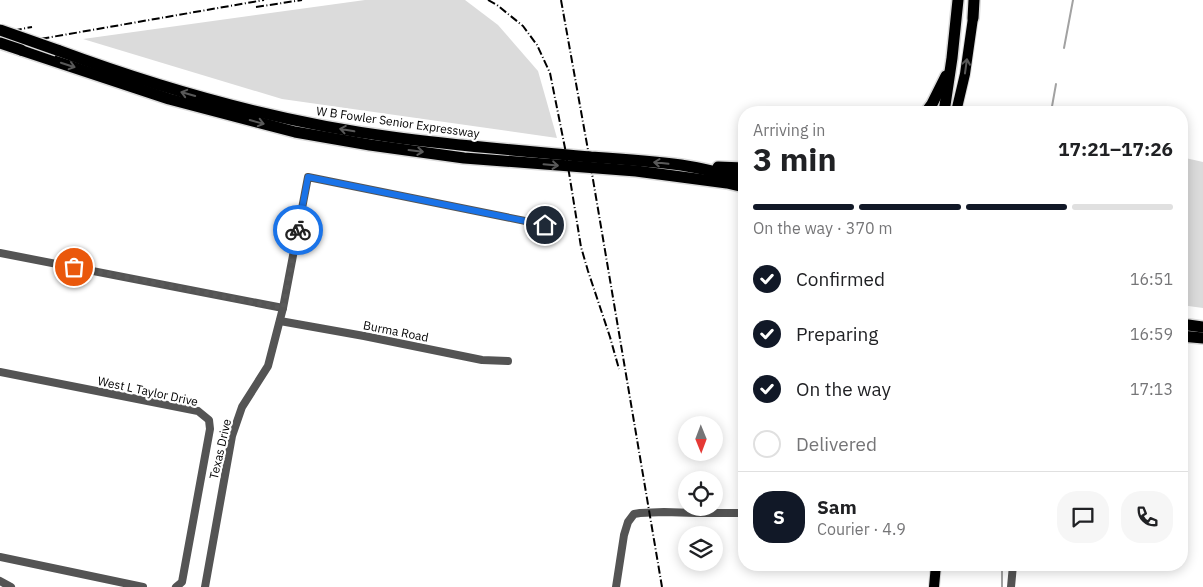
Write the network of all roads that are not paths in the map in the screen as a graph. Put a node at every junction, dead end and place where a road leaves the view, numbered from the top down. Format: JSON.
{"nodes":[{"id":1,"x":958,"y":0,"type":"edge"},
{"id":2,"x":974,"y":0,"type":"edge"},
{"id":3,"x":973,"y":18,"type":"joint"},
{"id":4,"x":0,"y":30,"type":"edge"},
{"id":5,"x":0,"y":42,"type":"edge"},
{"id":6,"x":952,"y":58,"type":"junction"},
{"id":7,"x":930,"y":106,"type":"edge"},
{"id":8,"x":945,"y":106,"type":"edge"},
{"id":9,"x":957,"y":106,"type":"edge"},
{"id":10,"x":681,"y":165,"type":"junction"},
{"id":11,"x":738,"y":168,"type":"edge"},
{"id":12,"x":738,"y":177,"type":"edge"},
{"id":13,"x":738,"y":186,"type":"edge"},
{"id":14,"x":545,"y":225,"type":"dead end"},
{"id":15,"x":0,"y":253,"type":"edge"},
{"id":16,"x":283,"y":308,"type":"junction"},
{"id":17,"x":280,"y":321,"type":"junction"},
{"id":18,"x":1188,"y":325,"type":"edge"},
{"id":19,"x":1203,"y":327,"type":"edge"},
{"id":20,"x":1188,"y":337,"type":"edge"},
{"id":21,"x":1203,"y":338,"type":"edge"},
{"id":22,"x":508,"y":361,"type":"dead end"},
{"id":23,"x":0,"y":372,"type":"edge"},
{"id":24,"x":738,"y":513,"type":"edge"},
{"id":25,"x":0,"y":557,"type":"edge"},
{"id":26,"x":935,"y":571,"type":"edge"},
{"id":27,"x":1012,"y":571,"type":"edge"},
{"id":28,"x":0,"y":582,"type":"edge"},
{"id":29,"x":11,"y":587,"type":"edge"},
{"id":30,"x":144,"y":587,"type":"edge"},
{"id":31,"x":176,"y":587,"type":"edge"},
{"id":32,"x":205,"y":587,"type":"edge"},
{"id":33,"x":616,"y":587,"type":"edge"},
{"id":34,"x":934,"y":587,"type":"edge"},
{"id":35,"x":1011,"y":587,"type":"edge"}],
"edges":[{"from":1,"to":6,"type":"highway"},
{"from":2,"to":3,"type":"highway"},
{"from":9,"to":3,"type":"main road","one_way":true},
{"from":10,"to":4,"type":"highway","name":"W B Fowler Senior Expressway","one_way":true,"bridge":true},
{"from":5,"to":13,"type":"highway","name":"W B Fowler Senior Expressway","one_way":true,"bridge":true},
{"from":6,"to":7,"type":"highway"},
{"from":6,"to":8,"type":"highway"},
{"from":10,"to":11,"type":"highway"},
{"from":10,"to":12,"type":"highway","name":"W B Fowler Senior Expressway"},
{"from":14,"to":16,"type":"street","name":"Texas Drive"},
{"from":15,"to":16,"type":"street"},
{"from":16,"to":17,"type":"street","name":"Texas Drive"},
{"from":17,"to":22,"type":"street","name":"Burma Road"},
{"from":17,"to":32,"type":"street","name":"Texas Drive"},
{"from":18,"to":19,"type":"highway"},
{"from":20,"to":21,"type":"highway"},
{"from":23,"to":31,"type":"street","name":"West L Taylor Drive"},
{"from":24,"to":33,"type":"street"},
{"from":25,"to":30,"type":"street"},
{"from":26,"to":34,"type":"main road"},
{"from":27,"to":35,"type":"street"},
{"from":28,"to":29,"type":"street"}]}
